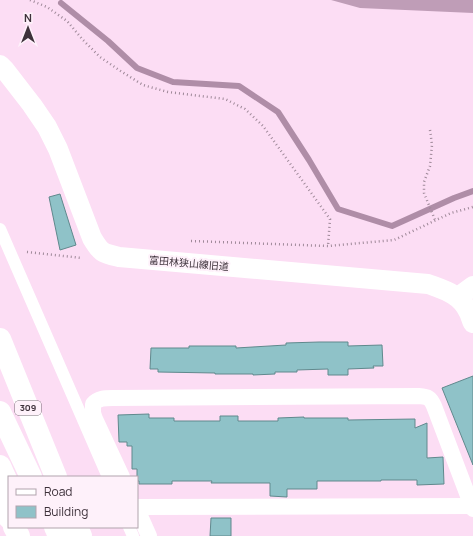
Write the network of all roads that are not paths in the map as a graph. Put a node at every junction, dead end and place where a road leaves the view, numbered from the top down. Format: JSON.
{"nodes":[{"id":1,"x":0,"y":65,"type":"edge"},
{"id":2,"x":0,"y":229,"type":"edge"},
{"id":3,"x":466,"y":291,"type":"edge"},
{"id":4,"x":473,"y":323,"type":"edge"},
{"id":5,"x":0,"y":339,"type":"edge"},
{"id":6,"x":0,"y":412,"type":"edge"},
{"id":7,"x":0,"y":466,"type":"edge"},
{"id":8,"x":31,"y":476,"type":"edge"},
{"id":9,"x":56,"y":476,"type":"edge"},
{"id":10,"x":108,"y":476,"type":"edge"},
{"id":11,"x":122,"y":476,"type":"edge"},
{"id":12,"x":8,"y":484,"type":"edge"},
{"id":13,"x":0,"y":503,"type":"edge"},
{"id":14,"x":472,"y":507,"type":"edge"},
{"id":15,"x":138,"y":508,"type":"edge"},
{"id":16,"x":138,"y":510,"type":"edge"},
{"id":17,"x":8,"y":516,"type":"edge"},
{"id":18,"x":149,"y":536,"type":"edge"}],
"edges":[{"from":1,"to":3,"type":"street","name":"富田林狭山線旧道"},
{"from":2,"to":10,"type":"street"},
{"from":3,"to":4,"type":"street","name":"富田林狭山線旧道"},
{"from":5,"to":9,"type":"highway","number":"309"},
{"from":6,"to":8,"type":"highway","number":"309"},
{"from":7,"to":12,"type":"highway"},
{"from":11,"to":14,"type":"street"},
{"from":13,"to":17,"type":"highway"},
{"from":14,"to":15,"type":"street"},
{"from":16,"to":18,"type":"street"}]}
